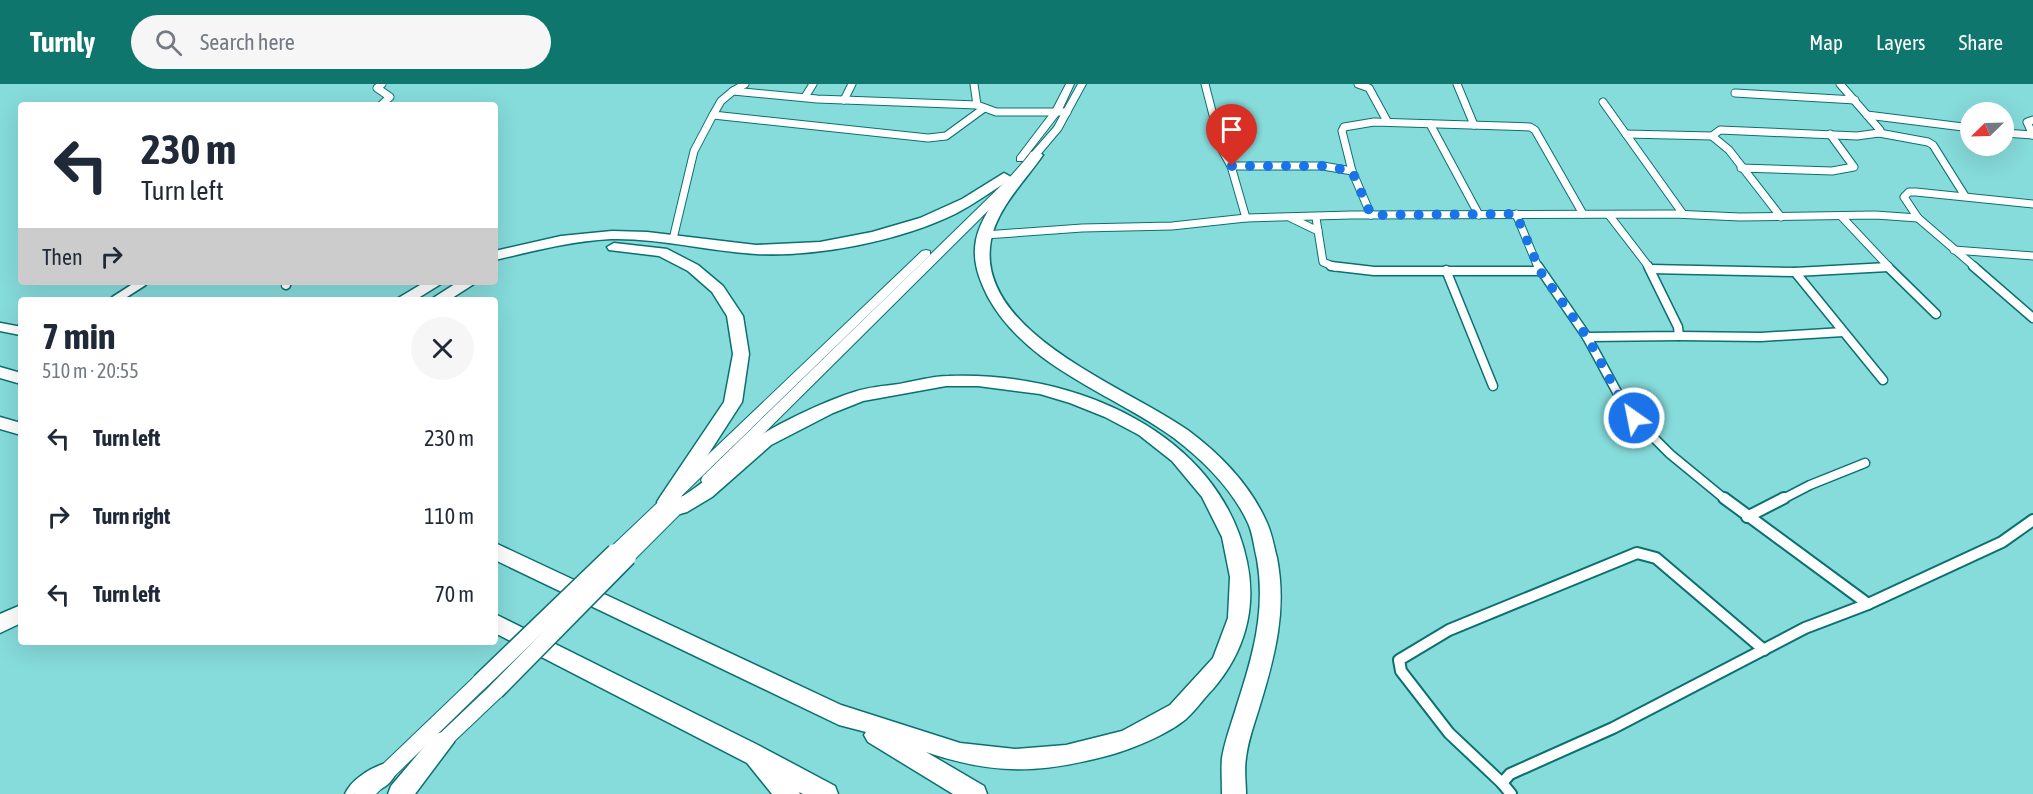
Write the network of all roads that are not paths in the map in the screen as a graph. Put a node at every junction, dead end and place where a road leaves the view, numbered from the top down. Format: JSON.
{"nodes":[{"id":1,"x":382,"y":84,"type":"edge"},
{"id":2,"x":745,"y":84,"type":"edge"},
{"id":3,"x":813,"y":84,"type":"edge"},
{"id":4,"x":852,"y":84,"type":"edge"},
{"id":5,"x":974,"y":84,"type":"edge"},
{"id":6,"x":1070,"y":84,"type":"edge"},
{"id":7,"x":1082,"y":84,"type":"edge"},
{"id":8,"x":1205,"y":84,"type":"edge"},
{"id":9,"x":1358,"y":84,"type":"edge"},
{"id":10,"x":1457,"y":84,"type":"edge"},
{"id":11,"x":1840,"y":84,"type":"edge"},
{"id":12,"x":733,"y":91,"type":"junction"},
{"id":13,"x":1735,"y":93,"type":"dead end"},
{"id":14,"x":805,"y":98,"type":"junction"},
{"id":15,"x":844,"y":100,"type":"junction"},
{"id":16,"x":1855,"y":100,"type":"junction"},
{"id":17,"x":384,"y":102,"type":"edge"},
{"id":18,"x":1603,"y":102,"type":"dead end"},
{"id":19,"x":976,"y":105,"type":"junction"},
{"id":20,"x":983,"y":109,"type":"junction"},
{"id":21,"x":1062,"y":112,"type":"junction"},
{"id":22,"x":713,"y":115,"type":"junction"},
{"id":23,"x":1867,"y":115,"type":"junction"},
{"id":24,"x":2033,"y":120,"type":"edge"},
{"id":25,"x":1387,"y":121,"type":"junction"},
{"id":26,"x":1430,"y":124,"type":"junction"},
{"id":27,"x":1474,"y":125,"type":"junction"},
{"id":28,"x":1960,"y":127,"type":"edge"},
{"id":29,"x":1879,"y":133,"type":"junction"},
{"id":30,"x":1626,"y":134,"type":"junction"},
{"id":31,"x":1830,"y":134,"type":"junction"},
{"id":32,"x":2014,"y":134,"type":"edge"},
{"id":33,"x":2033,"y":135,"type":"edge"},
{"id":34,"x":1712,"y":136,"type":"junction"},
{"id":35,"x":1036,"y":155,"type":"junction"},
{"id":36,"x":1232,"y":166,"type":"junction"},
{"id":37,"x":1741,"y":168,"type":"junction"},
{"id":38,"x":1352,"y":171,"type":"junction"},
{"id":39,"x":1005,"y":177,"type":"junction"},
{"id":40,"x":1965,"y":196,"type":"junction"},
{"id":41,"x":2033,"y":204,"type":"edge"},
{"id":42,"x":1516,"y":214,"type":"junction"},
{"id":43,"x":1583,"y":214,"type":"junction"},
{"id":44,"x":1683,"y":214,"type":"junction"},
{"id":45,"x":1371,"y":215,"type":"junction"},
{"id":46,"x":1479,"y":215,"type":"junction"},
{"id":47,"x":1610,"y":215,"type":"junction"},
{"id":48,"x":1287,"y":216,"type":"junction"},
{"id":49,"x":1841,"y":216,"type":"junction"},
{"id":50,"x":1781,"y":217,"type":"junction"},
{"id":51,"x":1246,"y":218,"type":"junction"},
{"id":52,"x":1316,"y":218,"type":"junction"},
{"id":53,"x":1918,"y":218,"type":"junction"},
{"id":54,"x":1318,"y":231,"type":"junction"},
{"id":55,"x":985,"y":235,"type":"junction"},
{"id":56,"x":673,"y":239,"type":"junction"},
{"id":57,"x":1954,"y":250,"type":"junction"},
{"id":58,"x":498,"y":255,"type":"edge"},
{"id":59,"x":2033,"y":256,"type":"edge"},
{"id":60,"x":1888,"y":267,"type":"junction"},
{"id":61,"x":498,"y":268,"type":"edge"},
{"id":62,"x":1650,"y":269,"type":"junction"},
{"id":63,"x":1446,"y":270,"type":"junction"},
{"id":64,"x":1540,"y":271,"type":"junction"},
{"id":65,"x":1795,"y":272,"type":"junction"},
{"id":66,"x":138,"y":285,"type":"edge"},
{"id":67,"x":430,"y":285,"type":"edge"},
{"id":68,"x":464,"y":285,"type":"edge"},
{"id":69,"x":120,"y":297,"type":"edge"},
{"id":70,"x":408,"y":297,"type":"edge"},
{"id":71,"x":443,"y":297,"type":"edge"},
{"id":72,"x":1936,"y":314,"type":"dead end"},
{"id":73,"x":2033,"y":318,"type":"edge"},
{"id":74,"x":0,"y":327,"type":"edge"},
{"id":75,"x":18,"y":330,"type":"edge"},
{"id":76,"x":1843,"y":332,"type":"junction"},
{"id":77,"x":1679,"y":336,"type":"junction"},
{"id":78,"x":1587,"y":337,"type":"junction"},
{"id":79,"x":0,"y":365,"type":"edge"},
{"id":80,"x":18,"y":368,"type":"edge"},
{"id":81,"x":0,"y":372,"type":"edge"},
{"id":82,"x":18,"y":378,"type":"edge"},
{"id":83,"x":1883,"y":380,"type":"dead end"},
{"id":84,"x":1493,"y":386,"type":"dead end"},
{"id":85,"x":0,"y":423,"type":"edge"},
{"id":86,"x":18,"y":428,"type":"edge"},
{"id":87,"x":1865,"y":463,"type":"dead end"},
{"id":88,"x":673,"y":504,"type":"junction"},
{"id":89,"x":1747,"y":517,"type":"junction"},
{"id":90,"x":2033,"y":520,"type":"edge"},
{"id":91,"x":498,"y":552,"type":"edge"},
{"id":92,"x":1868,"y":604,"type":"junction"},
{"id":93,"x":18,"y":615,"type":"edge"},
{"id":94,"x":0,"y":624,"type":"edge"},
{"id":95,"x":498,"y":625,"type":"edge"},
{"id":96,"x":1764,"y":650,"type":"junction"},
{"id":97,"x":488,"y":687,"type":"junction"},
{"id":98,"x":837,"y":713,"type":"junction"},
{"id":99,"x":442,"y":742,"type":"junction"},
{"id":100,"x":750,"y":752,"type":"junction"},
{"id":101,"x":1502,"y":783,"type":"junction"},
{"id":102,"x":386,"y":785,"type":"edge"},
{"id":103,"x":357,"y":794,"type":"edge"},
{"id":104,"x":364,"y":794,"type":"edge"},
{"id":105,"x":400,"y":794,"type":"edge"},
{"id":106,"x":788,"y":794,"type":"edge"},
{"id":107,"x":826,"y":794,"type":"edge"},
{"id":108,"x":975,"y":794,"type":"edge"},
{"id":109,"x":1234,"y":794,"type":"edge"},
{"id":110,"x":1511,"y":794,"type":"edge"}],
"edges":[{"from":1,"to":17,"type":"street"},
{"from":2,"to":12,"type":"street"},
{"from":3,"to":14,"type":"street"},
{"from":4,"to":15,"type":"street"},
{"from":5,"to":19,"type":"street"},
{"from":6,"to":21,"type":"street"},
{"from":7,"to":21,"type":"street"},
{"from":8,"to":36,"type":"street"},
{"from":9,"to":25,"type":"street"},
{"from":10,"to":27,"type":"street"},
{"from":11,"to":16,"type":"street"},
{"from":12,"to":14,"type":"street"},
{"from":12,"to":22,"type":"street"},
{"from":13,"to":16,"type":"street"},
{"from":14,"to":15,"type":"street"},
{"from":15,"to":19,"type":"street"},
{"from":16,"to":23,"type":"street"},
{"from":18,"to":30,"type":"street"},
{"from":19,"to":20,"type":"street"},
{"from":20,"to":21,"type":"street"},
{"from":20,"to":22,"type":"street"},
{"from":21,"to":35,"type":"street"},
{"from":21,"to":39,"type":"street"},
{"from":22,"to":56,"type":"street"},
{"from":23,"to":28,"type":"street"},
{"from":23,"to":29,"type":"street"},
{"from":24,"to":33,"type":"street"},
{"from":25,"to":26,"type":"street"},
{"from":25,"to":38,"type":"street"},
{"from":26,"to":27,"type":"street"},
{"from":26,"to":46,"type":"street"},
{"from":27,"to":43,"type":"street"},
{"from":29,"to":31,"type":"street"},
{"from":29,"to":40,"type":"street"},
{"from":30,"to":34,"type":"street"},
{"from":30,"to":44,"type":"street"},
{"from":31,"to":34,"type":"street"},
{"from":31,"to":37,"type":"street"},
{"from":32,"to":33,"type":"street"},
{"from":34,"to":37,"type":"street"},
{"from":35,"to":55,"type":"highway"},
{"from":35,"to":88,"type":"street"},
{"from":36,"to":38,"type":"street"},
{"from":36,"to":51,"type":"street"},
{"from":37,"to":50,"type":"street"},
{"from":38,"to":45,"type":"street"},
{"from":39,"to":56,"type":"highway"},
{"from":39,"to":88,"type":"street"},
{"from":40,"to":41,"type":"street"},
{"from":40,"to":53,"type":"street"},
{"from":42,"to":43,"type":"street"},
{"from":42,"to":46,"type":"street"},
{"from":42,"to":64,"type":"street"},
{"from":43,"to":47,"type":"street"},
{"from":44,"to":47,"type":"street"},
{"from":44,"to":50,"type":"street"},
{"from":45,"to":46,"type":"street"},
{"from":45,"to":52,"type":"street"},
{"from":47,"to":62,"type":"street"},
{"from":48,"to":51,"type":"street"},
{"from":48,"to":52,"type":"street"},
{"from":48,"to":54,"type":"street"},
{"from":49,"to":50,"type":"street"},
{"from":49,"to":53,"type":"street"},
{"from":49,"to":60,"type":"street"},
{"from":51,"to":55,"type":"street"},
{"from":52,"to":54,"type":"street"},
{"from":53,"to":57,"type":"street"},
{"from":54,"to":63,"type":"street"},
{"from":55,"to":109,"type":"highway"},
{"from":56,"to":58,"type":"highway"},
{"from":57,"to":59,"type":"street"},
{"from":57,"to":73,"type":"street"},
{"from":60,"to":65,"type":"street"},
{"from":60,"to":72,"type":"street"},
{"from":61,"to":88,"type":"highway"},
{"from":62,"to":65,"type":"street"},
{"from":62,"to":77,"type":"street"},
{"from":63,"to":64,"type":"street"},
{"from":63,"to":84,"type":"street"},
{"from":64,"to":78,"type":"street"},
{"from":65,"to":76,"type":"street"},
{"from":66,"to":69,"type":"street"},
{"from":67,"to":70,"type":"highway"},
{"from":68,"to":71,"type":"highway"},
{"from":74,"to":75,"type":"street"},
{"from":76,"to":77,"type":"street"},
{"from":76,"to":83,"type":"street"},
{"from":77,"to":78,"type":"street"},
{"from":78,"to":89,"type":"street"},
{"from":79,"to":80,"type":"highway"},
{"from":81,"to":82,"type":"highway"},
{"from":85,"to":86,"type":"highway"},
{"from":87,"to":89,"type":"street"},
{"from":88,"to":97,"type":"street","bridge":true},
{"from":88,"to":98,"type":"highway"},
{"from":89,"to":92,"type":"street"},
{"from":90,"to":92,"type":"street"},
{"from":91,"to":98,"type":"highway"},
{"from":92,"to":96,"type":"street"},
{"from":93,"to":94,"type":"highway"},
{"from":95,"to":100,"type":"highway"},
{"from":96,"to":101,"type":"street"},
{"from":96,"to":101,"type":"street"},
{"from":97,"to":99,"type":"street"},
{"from":97,"to":102,"type":"street"},
{"from":98,"to":108,"type":"highway"},
{"from":99,"to":102,"type":"street"},
{"from":99,"to":105,"type":"highway"},
{"from":100,"to":106,"type":"highway"},
{"from":100,"to":107,"type":"highway"},
{"from":101,"to":110,"type":"street"},
{"from":102,"to":103,"type":"highway"},
{"from":102,"to":104,"type":"street"}]}
